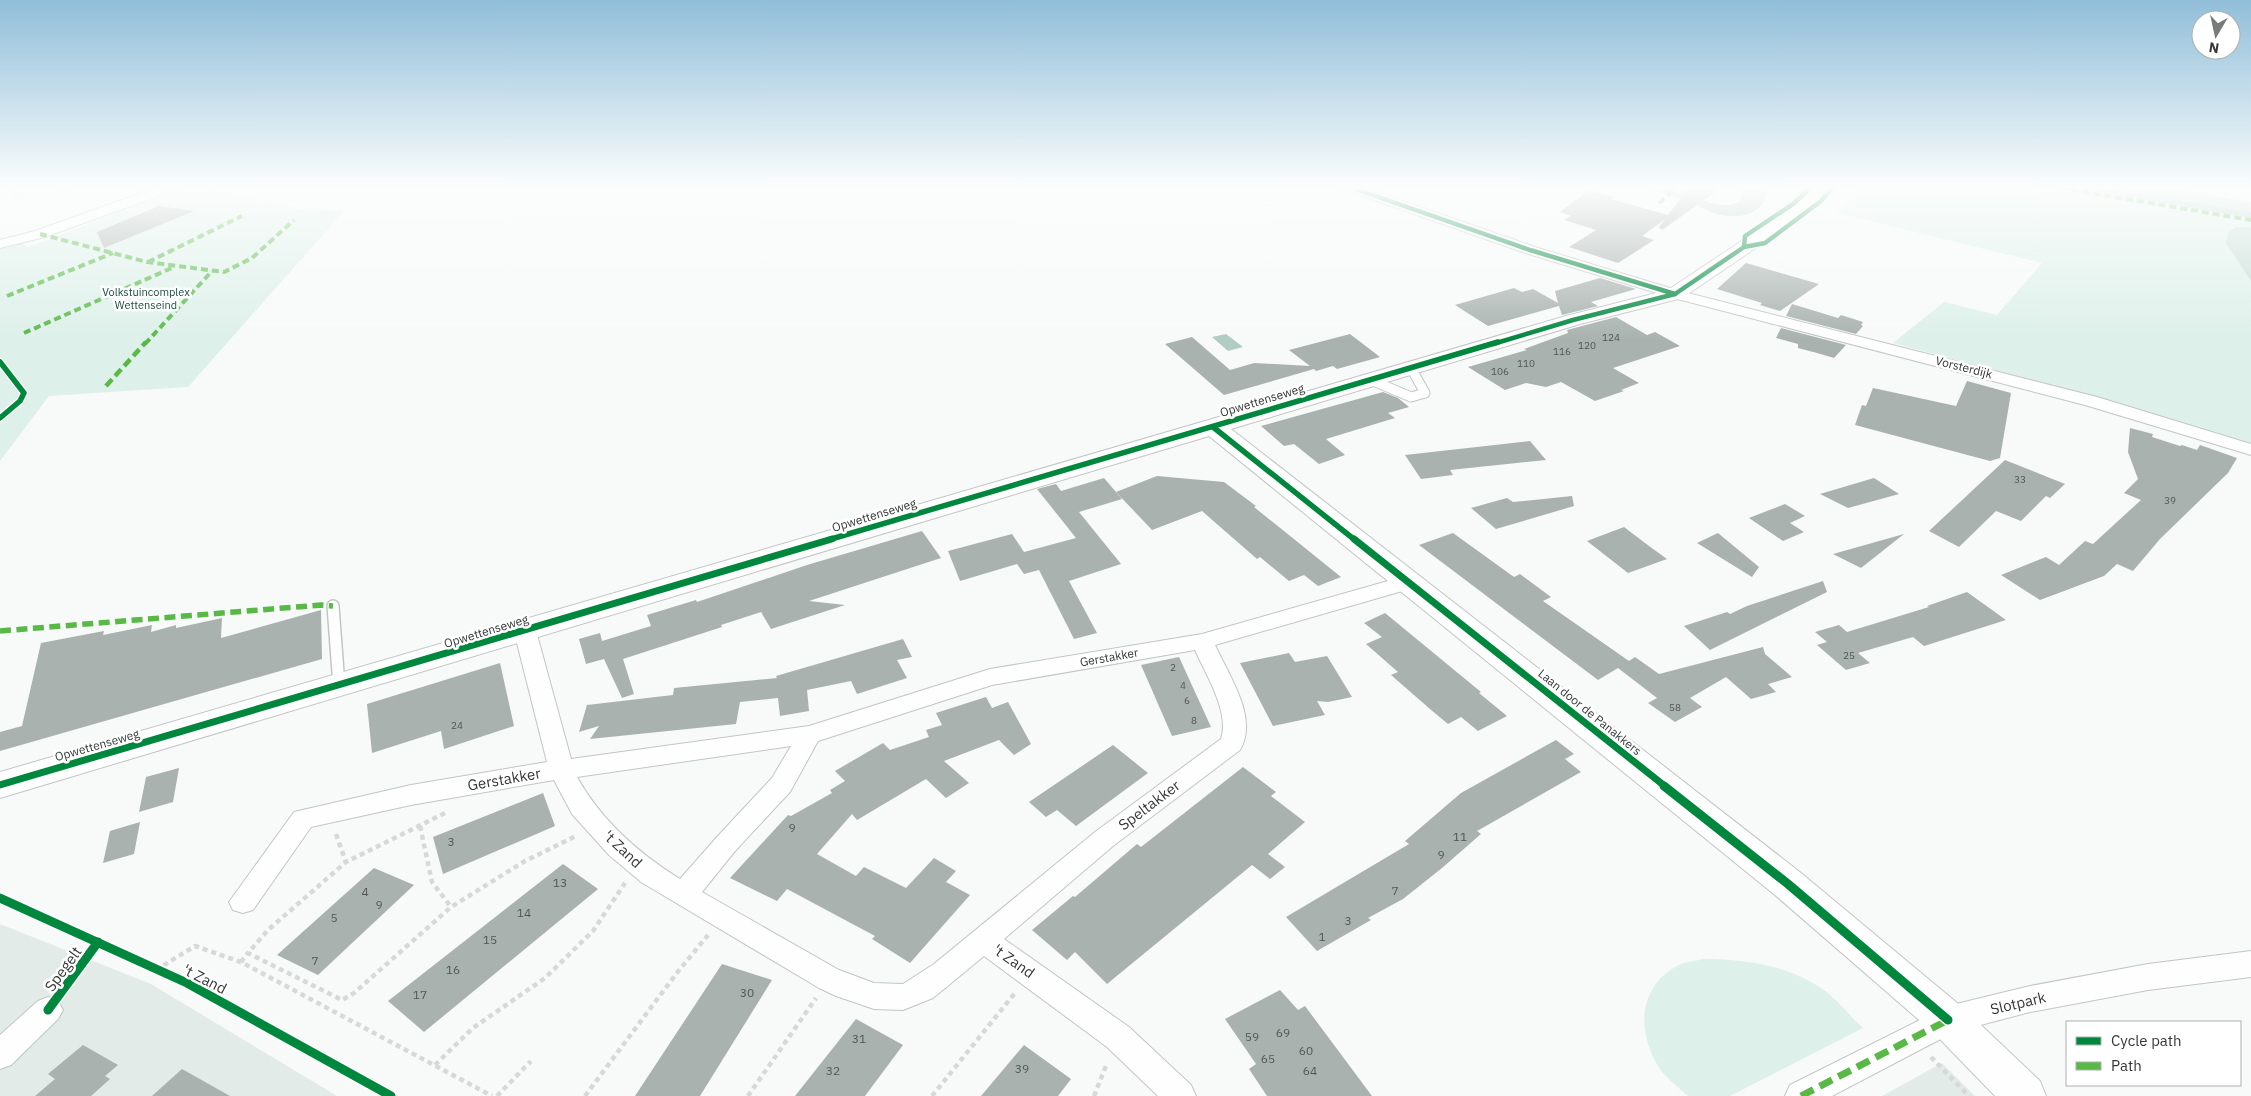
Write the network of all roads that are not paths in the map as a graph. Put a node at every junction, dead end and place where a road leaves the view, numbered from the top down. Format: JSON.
{"nodes":[{"id":1,"x":27,"y":237,"type":"edge"},
{"id":2,"x":1493,"y":237,"type":"edge"},
{"id":3,"x":1759,"y":237,"type":"edge"},
{"id":4,"x":0,"y":244,"type":"edge"},
{"id":5,"x":1675,"y":294,"type":"junction"},
{"id":6,"x":1213,"y":427,"type":"junction"},
{"id":7,"x":2251,"y":450,"type":"edge"},
{"id":8,"x":1409,"y":582,"type":"junction"},
{"id":9,"x":333,"y":606,"type":"dead end"},
{"id":10,"x":525,"y":631,"type":"junction"},
{"id":11,"x":1202,"y":641,"type":"junction"},
{"id":12,"x":339,"y":686,"type":"junction"},
{"id":13,"x":810,"y":735,"type":"junction"},
{"id":14,"x":561,"y":769,"type":"junction"},
{"id":15,"x":0,"y":785,"type":"edge"},
{"id":16,"x":683,"y":895,"type":"junction"},
{"id":17,"x":242,"y":902,"type":"dead end"},
{"id":18,"x":983,"y":940,"type":"junction"},
{"id":19,"x":2251,"y":964,"type":"edge"},
{"id":20,"x":48,"y":1010,"type":"dead end"},
{"id":21,"x":1948,"y":1020,"type":"junction"},
{"id":22,"x":0,"y":1055,"type":"edge"},
{"id":23,"x":1180,"y":1096,"type":"edge"},
{"id":24,"x":1801,"y":1096,"type":"edge"},
{"id":25,"x":2025,"y":1096,"type":"edge"}],
"edges":[{"from":1,"to":4,"type":"street"},
{"from":2,"to":5,"type":"street","name":"Vorsterdijk"},
{"from":3,"to":5,"type":"street","name":"Opwettenseweg"},
{"from":5,"to":6,"type":"street","name":"Opwettenseweg"},
{"from":5,"to":7,"type":"street","name":"Vorsterdijk"},
{"from":6,"to":8,"type":"street","name":"Laan door de Panakkers"},
{"from":6,"to":10,"type":"street","name":"Opwettenseweg"},
{"from":8,"to":11,"type":"street","name":"Gerstakker"},
{"from":8,"to":21,"type":"street","name":"Laan door de Panakkers"},
{"from":9,"to":12,"type":"lane"},
{"from":10,"to":12,"type":"street","name":"Opwettenseweg"},
{"from":10,"to":14,"type":"street","name":"'t Zand"},
{"from":11,"to":13,"type":"street","name":"Gerstakker"},
{"from":11,"to":18,"type":"street","name":"Speltakker"},
{"from":12,"to":15,"type":"street","name":"Opwettenseweg"},
{"from":13,"to":14,"type":"street","name":"Gerstakker"},
{"from":13,"to":16,"type":"street"},
{"from":14,"to":16,"type":"street","name":"'t Zand"},
{"from":14,"to":17,"type":"street","name":"Gerstakker"},
{"from":16,"to":18,"type":"street","name":"'t Zand"},
{"from":18,"to":23,"type":"street","name":"'t Zand"},
{"from":19,"to":21,"type":"street","name":"Slotpark"},
{"from":20,"to":22,"type":"street","name":"Spegelt"},
{"from":21,"to":24,"type":"street","name":"Slotpark"},
{"from":21,"to":25,"type":"street","name":"Laan door de Panakkers"}]}
